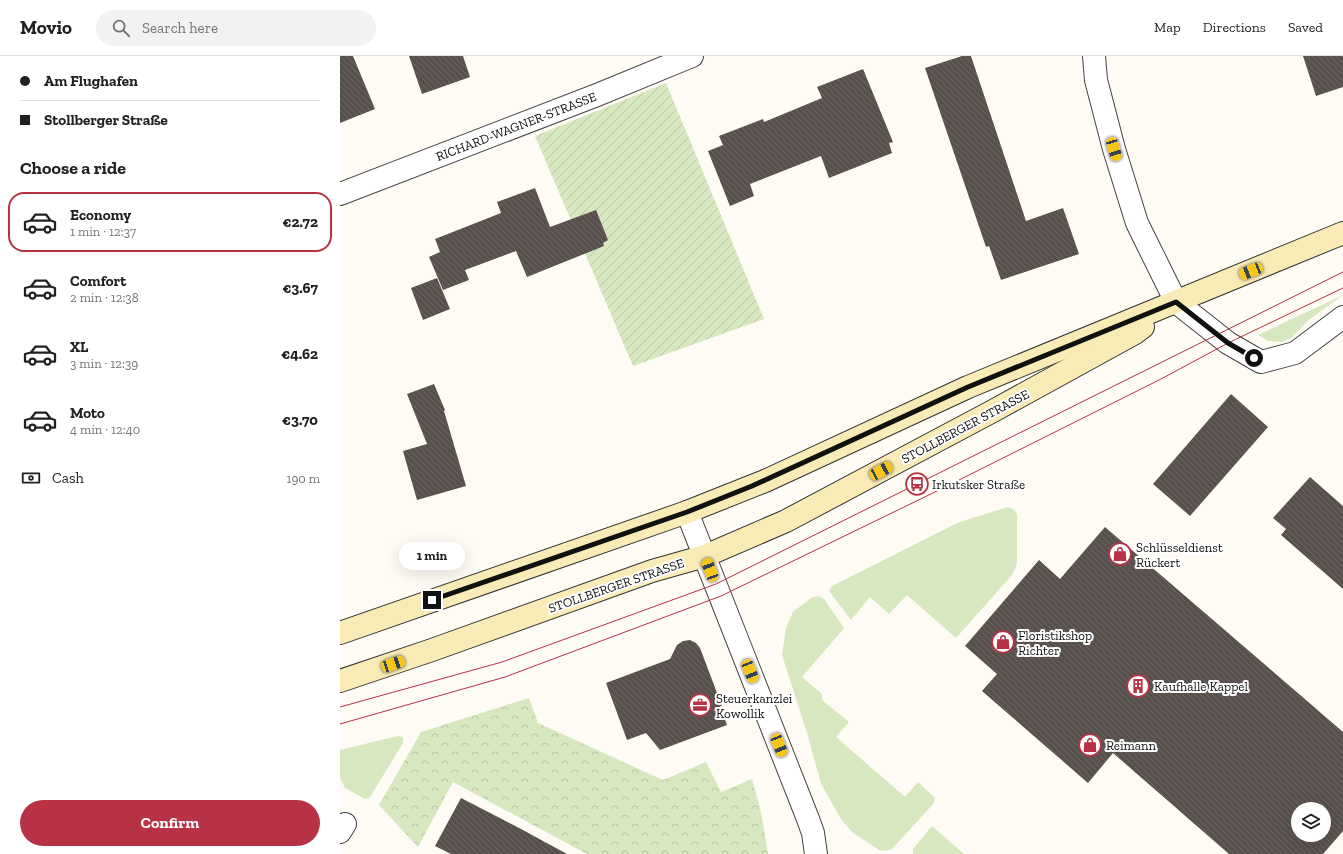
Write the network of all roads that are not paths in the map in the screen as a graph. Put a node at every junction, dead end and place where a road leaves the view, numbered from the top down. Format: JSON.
{"nodes":[{"id":1,"x":692,"y":56,"type":"edge"},
{"id":2,"x":1094,"y":56,"type":"edge"},
{"id":3,"x":340,"y":194,"type":"edge"},
{"id":4,"x":1343,"y":233,"type":"edge"},
{"id":5,"x":1176,"y":302,"type":"junction"},
{"id":6,"x":1343,"y":317,"type":"edge"},
{"id":7,"x":687,"y":512,"type":"junction"},
{"id":8,"x":705,"y":556,"type":"junction"},
{"id":9,"x":340,"y":633,"type":"edge"},
{"id":10,"x":340,"y":682,"type":"edge"},
{"id":11,"x":816,"y":854,"type":"edge"}],
"edges":[{"from":1,"to":3,"type":"street","name":"RICHARD-WAGNER-STRASSE"},
{"from":2,"to":5,"type":"street"},
{"from":4,"to":5,"type":"main road","name":"STOLLBERGER STRASSE"},
{"from":5,"to":6,"type":"street"},
{"from":5,"to":7,"type":"main road","name":"STOLLBERGER STRASSE"},
{"from":5,"to":8,"type":"main road","name":"STOLLBERGER STRASSE"},
{"from":7,"to":8,"type":"street"},
{"from":7,"to":9,"type":"main road","name":"STOLLBERGER STRASSE"},
{"from":8,"to":10,"type":"main road","name":"STOLLBERGER STRASSE"},
{"from":8,"to":11,"type":"street"}]}
